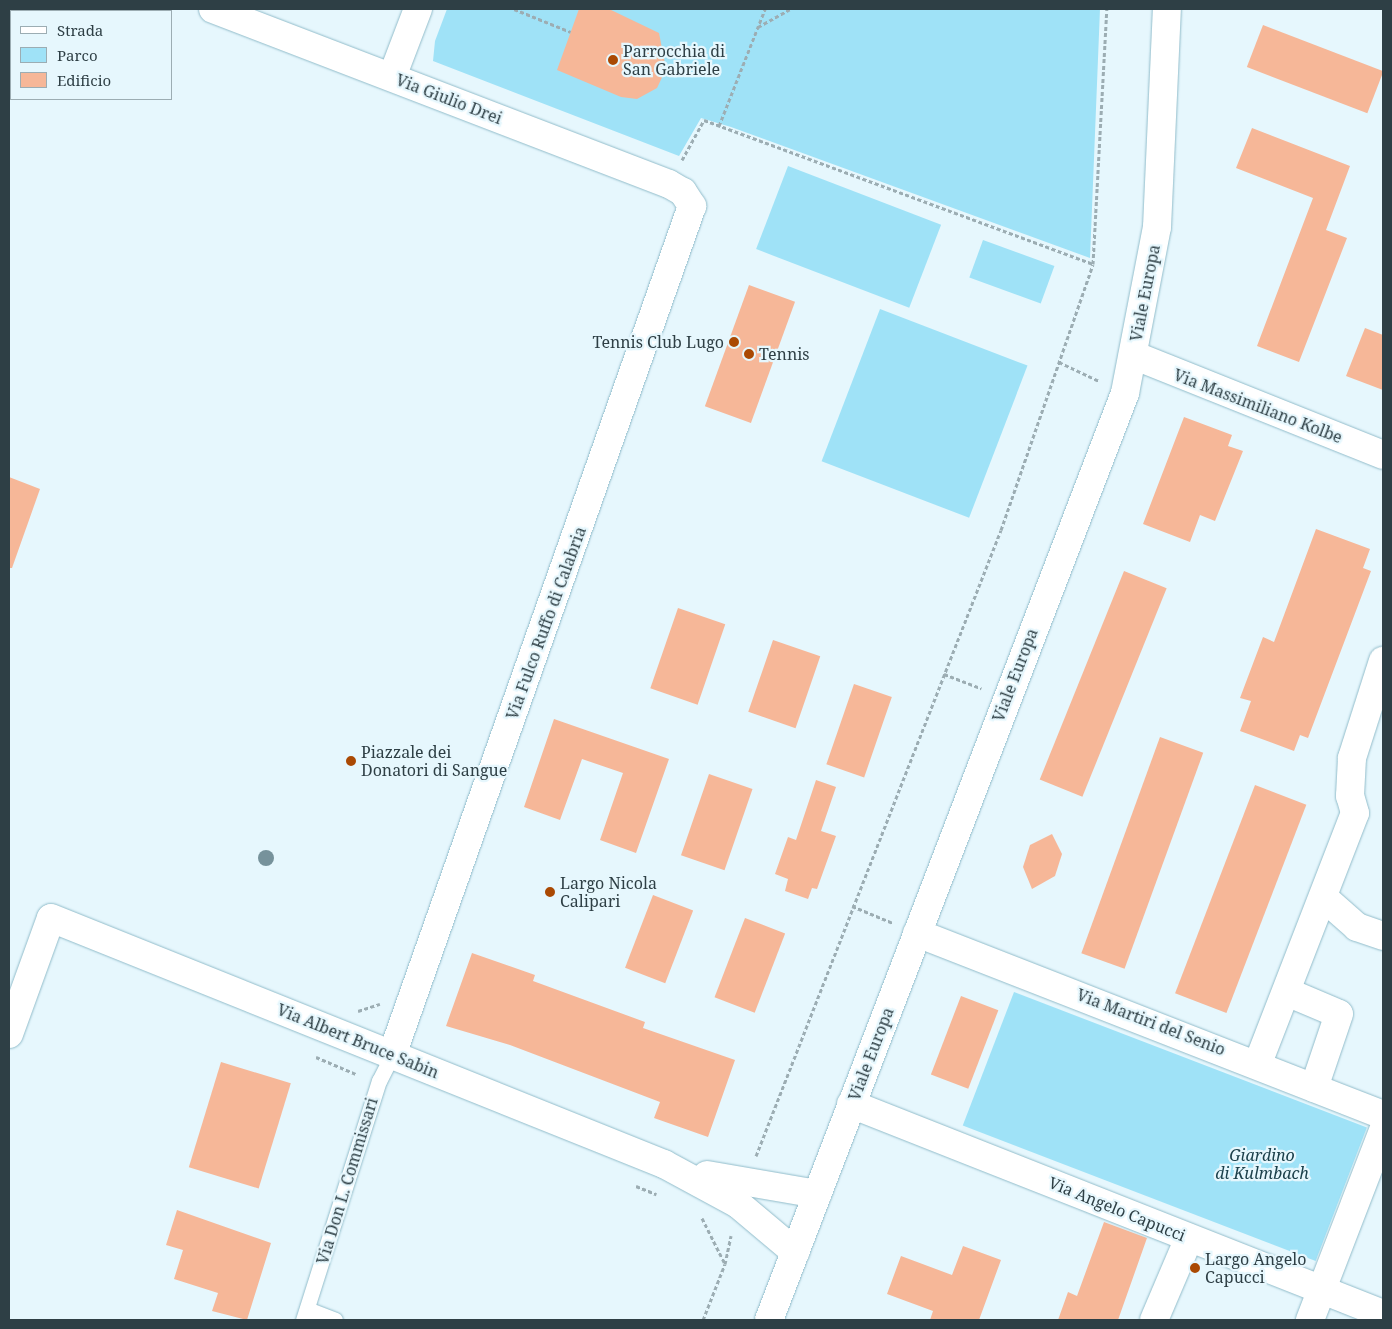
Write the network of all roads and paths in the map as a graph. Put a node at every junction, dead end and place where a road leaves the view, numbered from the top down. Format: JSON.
{"nodes":[{"id":1,"x":214,"y":9,"type":"edge"},
{"id":2,"x":418,"y":9,"type":"edge"},
{"id":3,"x":514,"y":9,"type":"edge"},
{"id":4,"x":765,"y":9,"type":"edge"},
{"id":5,"x":790,"y":9,"type":"edge"},
{"id":6,"x":1107,"y":9,"type":"edge"},
{"id":7,"x":1167,"y":9,"type":"edge"},
{"id":8,"x":758,"y":27,"type":"junction"},
{"id":9,"x":571,"y":32,"type":"dead end"},
{"id":10,"x":392,"y":77,"type":"junction"},
{"id":11,"x":719,"y":126,"type":"junction"},
{"id":12,"x":672,"y":158,"type":"dead end"},
{"id":13,"x":683,"y":192,"type":"joint"},
{"id":14,"x":1093,"y":264,"type":"junction"},
{"id":15,"x":1133,"y":355,"type":"junction"},
{"id":16,"x":1059,"y":362,"type":"junction"},
{"id":17,"x":1125,"y":394,"type":"junction"},
{"id":18,"x":1383,"y":455,"type":"edge"},
{"id":19,"x":1383,"y":661,"type":"edge"},
{"id":20,"x":944,"y":674,"type":"junction"},
{"id":21,"x":1006,"y":697,"type":"junction"},
{"id":22,"x":1323,"y":897,"type":"junction"},
{"id":23,"x":852,"y":906,"type":"junction"},
{"id":24,"x":916,"y":933,"type":"junction"},
{"id":25,"x":1383,"y":936,"type":"edge"},
{"id":26,"x":1288,"y":992,"type":"junction"},
{"id":27,"x":9,"y":1034,"type":"edge"},
{"id":28,"x":392,"y":1055,"type":"junction"},
{"id":29,"x":1258,"y":1062,"type":"junction"},
{"id":30,"x":1314,"y":1088,"type":"junction"},
{"id":31,"x":851,"y":1104,"type":"junction"},
{"id":32,"x":1383,"y":1115,"type":"edge"},
{"id":33,"x":1383,"y":1131,"type":"edge"},
{"id":34,"x":742,"y":1194,"type":"junction"},
{"id":35,"x":817,"y":1194,"type":"junction"},
{"id":36,"x":1189,"y":1238,"type":"junction"},
{"id":37,"x":795,"y":1252,"type":"junction"},
{"id":38,"x":1321,"y":1288,"type":"junction"},
{"id":39,"x":1383,"y":1314,"type":"edge"},
{"id":40,"x":305,"y":1315,"type":"edge"},
{"id":41,"x":335,"y":1320,"type":"edge"},
{"id":42,"x":703,"y":1320,"type":"edge"},
{"id":43,"x":769,"y":1320,"type":"edge"},
{"id":44,"x":1154,"y":1320,"type":"edge"},
{"id":45,"x":1310,"y":1320,"type":"edge"}],
"edges":[{"from":1,"to":10,"type":"street","name":"Via Giulio Drei"},
{"from":2,"to":10,"type":"street"},
{"from":3,"to":9,"type":"path"},
{"from":4,"to":8,"type":"path"},
{"from":5,"to":8,"type":"path"},
{"from":6,"to":14,"type":"path"},
{"from":7,"to":15,"type":"street","name":"Viale Europa"},
{"from":8,"to":11,"type":"path"},
{"from":10,"to":13,"type":"street","name":"Via Giulio Drei"},
{"from":11,"to":12,"type":"path"},
{"from":11,"to":14,"type":"path"},
{"from":13,"to":28,"type":"street","name":"Via Fulco Ruffo di Calabria"},
{"from":14,"to":16,"type":"path"},
{"from":15,"to":17,"type":"street","name":"Viale Europa"},
{"from":15,"to":18,"type":"street","name":"Via Massimiliano Kolbe"},
{"from":16,"to":17,"type":"path"},
{"from":16,"to":20,"type":"path"},
{"from":17,"to":21,"type":"street","name":"Viale Europa"},
{"from":19,"to":22,"type":"street"},
{"from":20,"to":21,"type":"path"},
{"from":20,"to":23,"type":"path"},
{"from":21,"to":24,"type":"street","name":"Viale Europa"},
{"from":22,"to":25,"type":"street"},
{"from":22,"to":26,"type":"street"},
{"from":23,"to":24,"type":"path"},
{"from":23,"to":34,"type":"path"},
{"from":24,"to":29,"type":"street","name":"Via Martiri del Senio"},
{"from":24,"to":31,"type":"street","name":"Viale Europa"},
{"from":26,"to":29,"type":"street"},
{"from":26,"to":30,"type":"street"},
{"from":27,"to":28,"type":"street","name":"Via Albert Bruce Sabin"},
{"from":28,"to":34,"type":"street","name":"Via Albert Bruce Sabin"},
{"from":28,"to":40,"type":"lane","name":"Via Don L. Commissari"},
{"from":29,"to":30,"type":"street","name":"Via Martiri del Senio"},
{"from":30,"to":32,"type":"street","name":"Via Martiri del Senio"},
{"from":31,"to":35,"type":"street","name":"Viale Europa"},
{"from":31,"to":36,"type":"street","name":"Via Angelo Capucci"},
{"from":33,"to":38,"type":"street"},
{"from":34,"to":35,"type":"street","name":"Via Albert Bruce Sabin"},
{"from":34,"to":37,"type":"street","name":"Via Albert Bruce Sabin"},
{"from":34,"to":42,"type":"path"},
{"from":35,"to":37,"type":"street","name":"Viale Europa"},
{"from":36,"to":38,"type":"street","name":"Via Angelo Capucci"},
{"from":36,"to":44,"type":"street"},
{"from":37,"to":43,"type":"street","name":"Viale Europa"},
{"from":38,"to":39,"type":"street","name":"Via Angelo Capucci"},
{"from":38,"to":45,"type":"street"},
{"from":40,"to":41,"type":"lane","name":"Via Don L. Commissari"}]}
